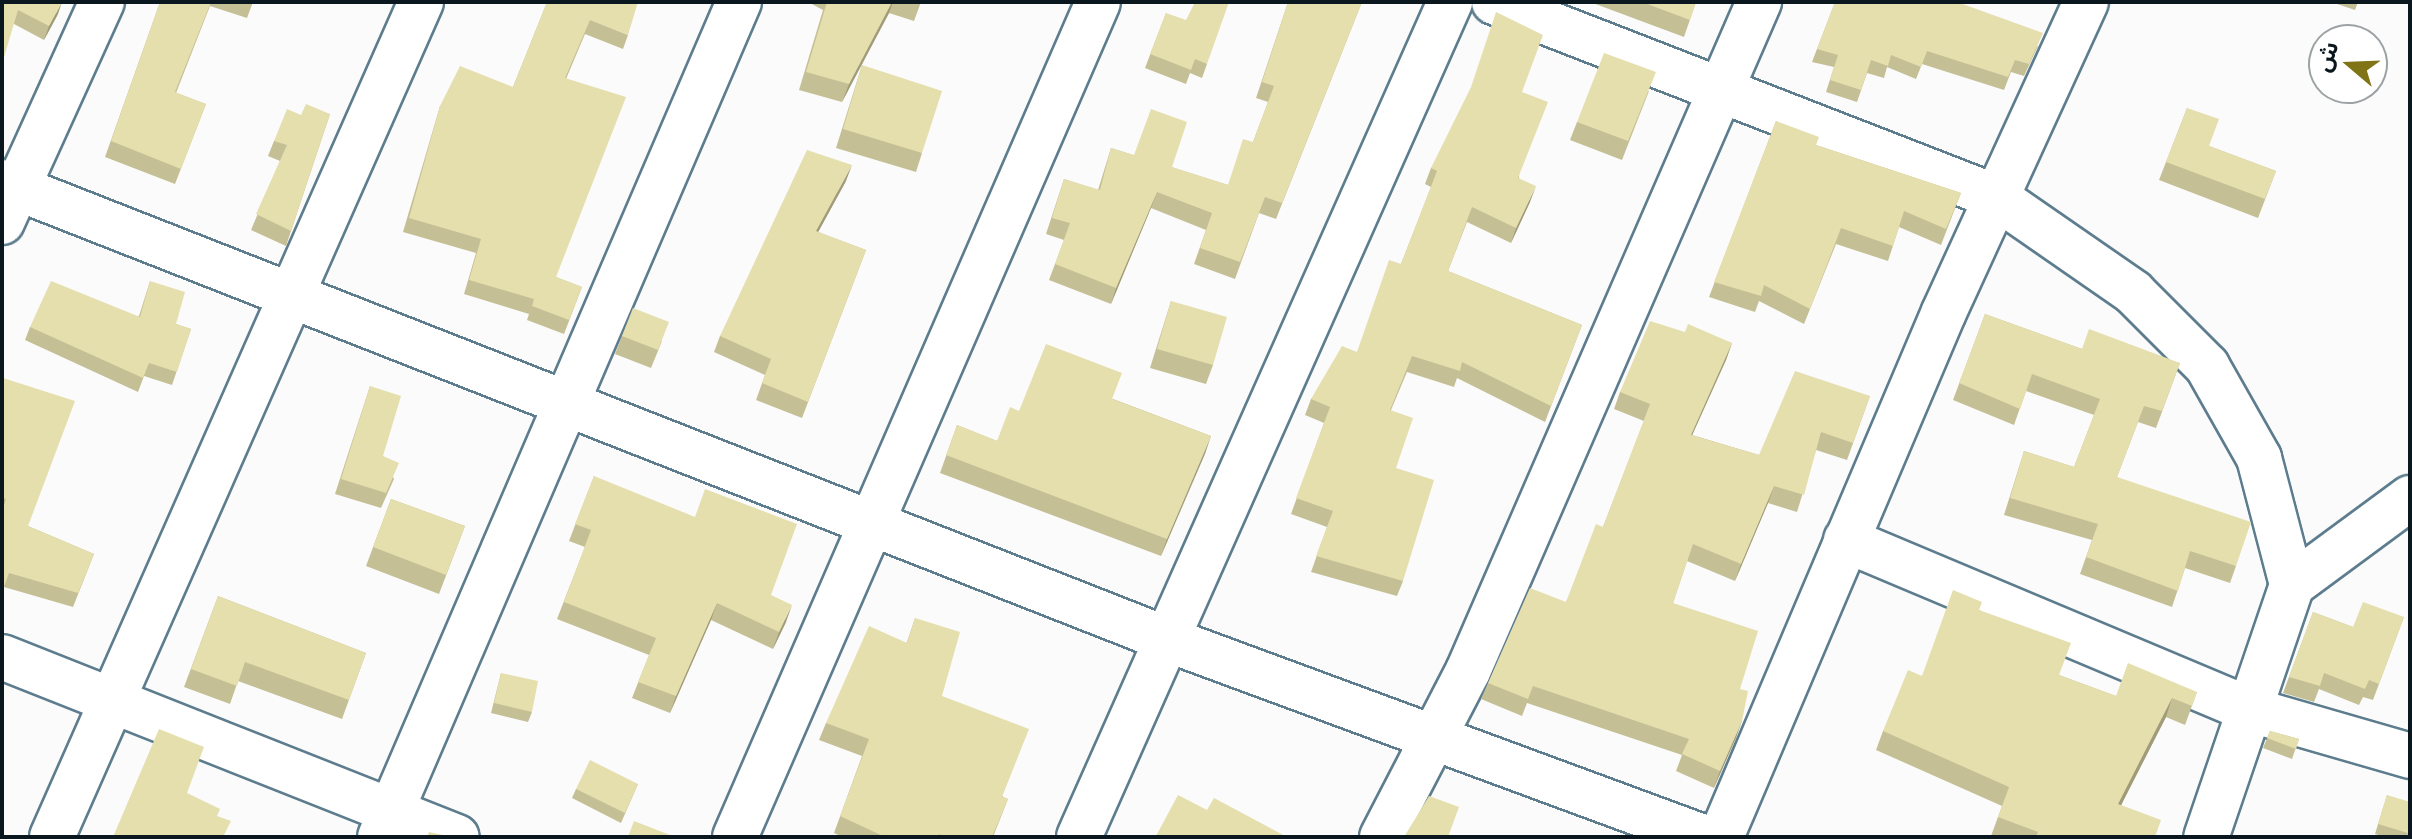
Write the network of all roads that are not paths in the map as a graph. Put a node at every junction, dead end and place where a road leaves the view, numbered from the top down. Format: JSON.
{"nodes":[{"id":1,"x":102,"y":2,"type":"edge"},
{"id":2,"x":421,"y":2,"type":"edge"},
{"id":3,"x":739,"y":2,"type":"edge"},
{"id":4,"x":1098,"y":2,"type":"edge"},
{"id":5,"x":1450,"y":2,"type":"edge"},
{"id":6,"x":1494,"y":2,"type":"edge"},
{"id":7,"x":1759,"y":2,"type":"edge"},
{"id":8,"x":2086,"y":2,"type":"edge"},
{"id":9,"x":1721,"y":93,"type":"junction"},
{"id":10,"x":7,"y":197,"type":"edge"},
{"id":11,"x":1996,"y":197,"type":"junction"},
{"id":12,"x":285,"y":297,"type":"junction"},
{"id":13,"x":562,"y":405,"type":"junction"},
{"id":14,"x":2410,"y":498,"type":"edge"},
{"id":15,"x":870,"y":522,"type":"junction"},
{"id":16,"x":1846,"y":540,"type":"junction"},
{"id":17,"x":2292,"y":585,"type":"junction"},
{"id":18,"x":1169,"y":640,"type":"junction"},
{"id":19,"x":2,"y":657,"type":"edge"},
{"id":20,"x":111,"y":699,"type":"junction"},
{"id":21,"x":2251,"y":710,"type":"junction"},
{"id":22,"x":1438,"y":735,"type":"junction"},
{"id":23,"x":2410,"y":756,"type":"edge"},
{"id":24,"x":386,"y":824,"type":"edge"},
{"id":25,"x":52,"y":837,"type":"edge"},
{"id":26,"x":457,"y":837,"type":"edge"},
{"id":27,"x":735,"y":837,"type":"edge"},
{"id":28,"x":1079,"y":837,"type":"edge"},
{"id":29,"x":1382,"y":837,"type":"edge"},
{"id":30,"x":1703,"y":837,"type":"edge"},
{"id":31,"x":1721,"y":837,"type":"edge"},
{"id":32,"x":2206,"y":837,"type":"edge"}],
"edges":[{"from":1,"to":10,"type":"street"},
{"from":2,"to":12,"type":"street"},
{"from":3,"to":13,"type":"street"},
{"from":4,"to":15,"type":"street"},
{"from":5,"to":18,"type":"street"},
{"from":6,"to":9,"type":"street"},
{"from":7,"to":9,"type":"street"},
{"from":8,"to":11,"type":"street"},
{"from":9,"to":11,"type":"street"},
{"from":9,"to":22,"type":"street"},
{"from":10,"to":12,"type":"street"},
{"from":11,"to":16,"type":"street"},
{"from":11,"to":17,"type":"street"},
{"from":12,"to":13,"type":"street"},
{"from":12,"to":20,"type":"street"},
{"from":13,"to":15,"type":"street"},
{"from":13,"to":24,"type":"street"},
{"from":14,"to":17,"type":"street"},
{"from":15,"to":18,"type":"street"},
{"from":15,"to":27,"type":"street"},
{"from":16,"to":21,"type":"street"},
{"from":16,"to":31,"type":"street"},
{"from":17,"to":21,"type":"street"},
{"from":18,"to":22,"type":"street"},
{"from":18,"to":28,"type":"street"},
{"from":19,"to":20,"type":"street"},
{"from":20,"to":24,"type":"street"},
{"from":20,"to":25,"type":"street"},
{"from":21,"to":23,"type":"street"},
{"from":21,"to":32,"type":"street"},
{"from":22,"to":29,"type":"street"},
{"from":22,"to":30,"type":"street"},
{"from":24,"to":26,"type":"street"}]}
